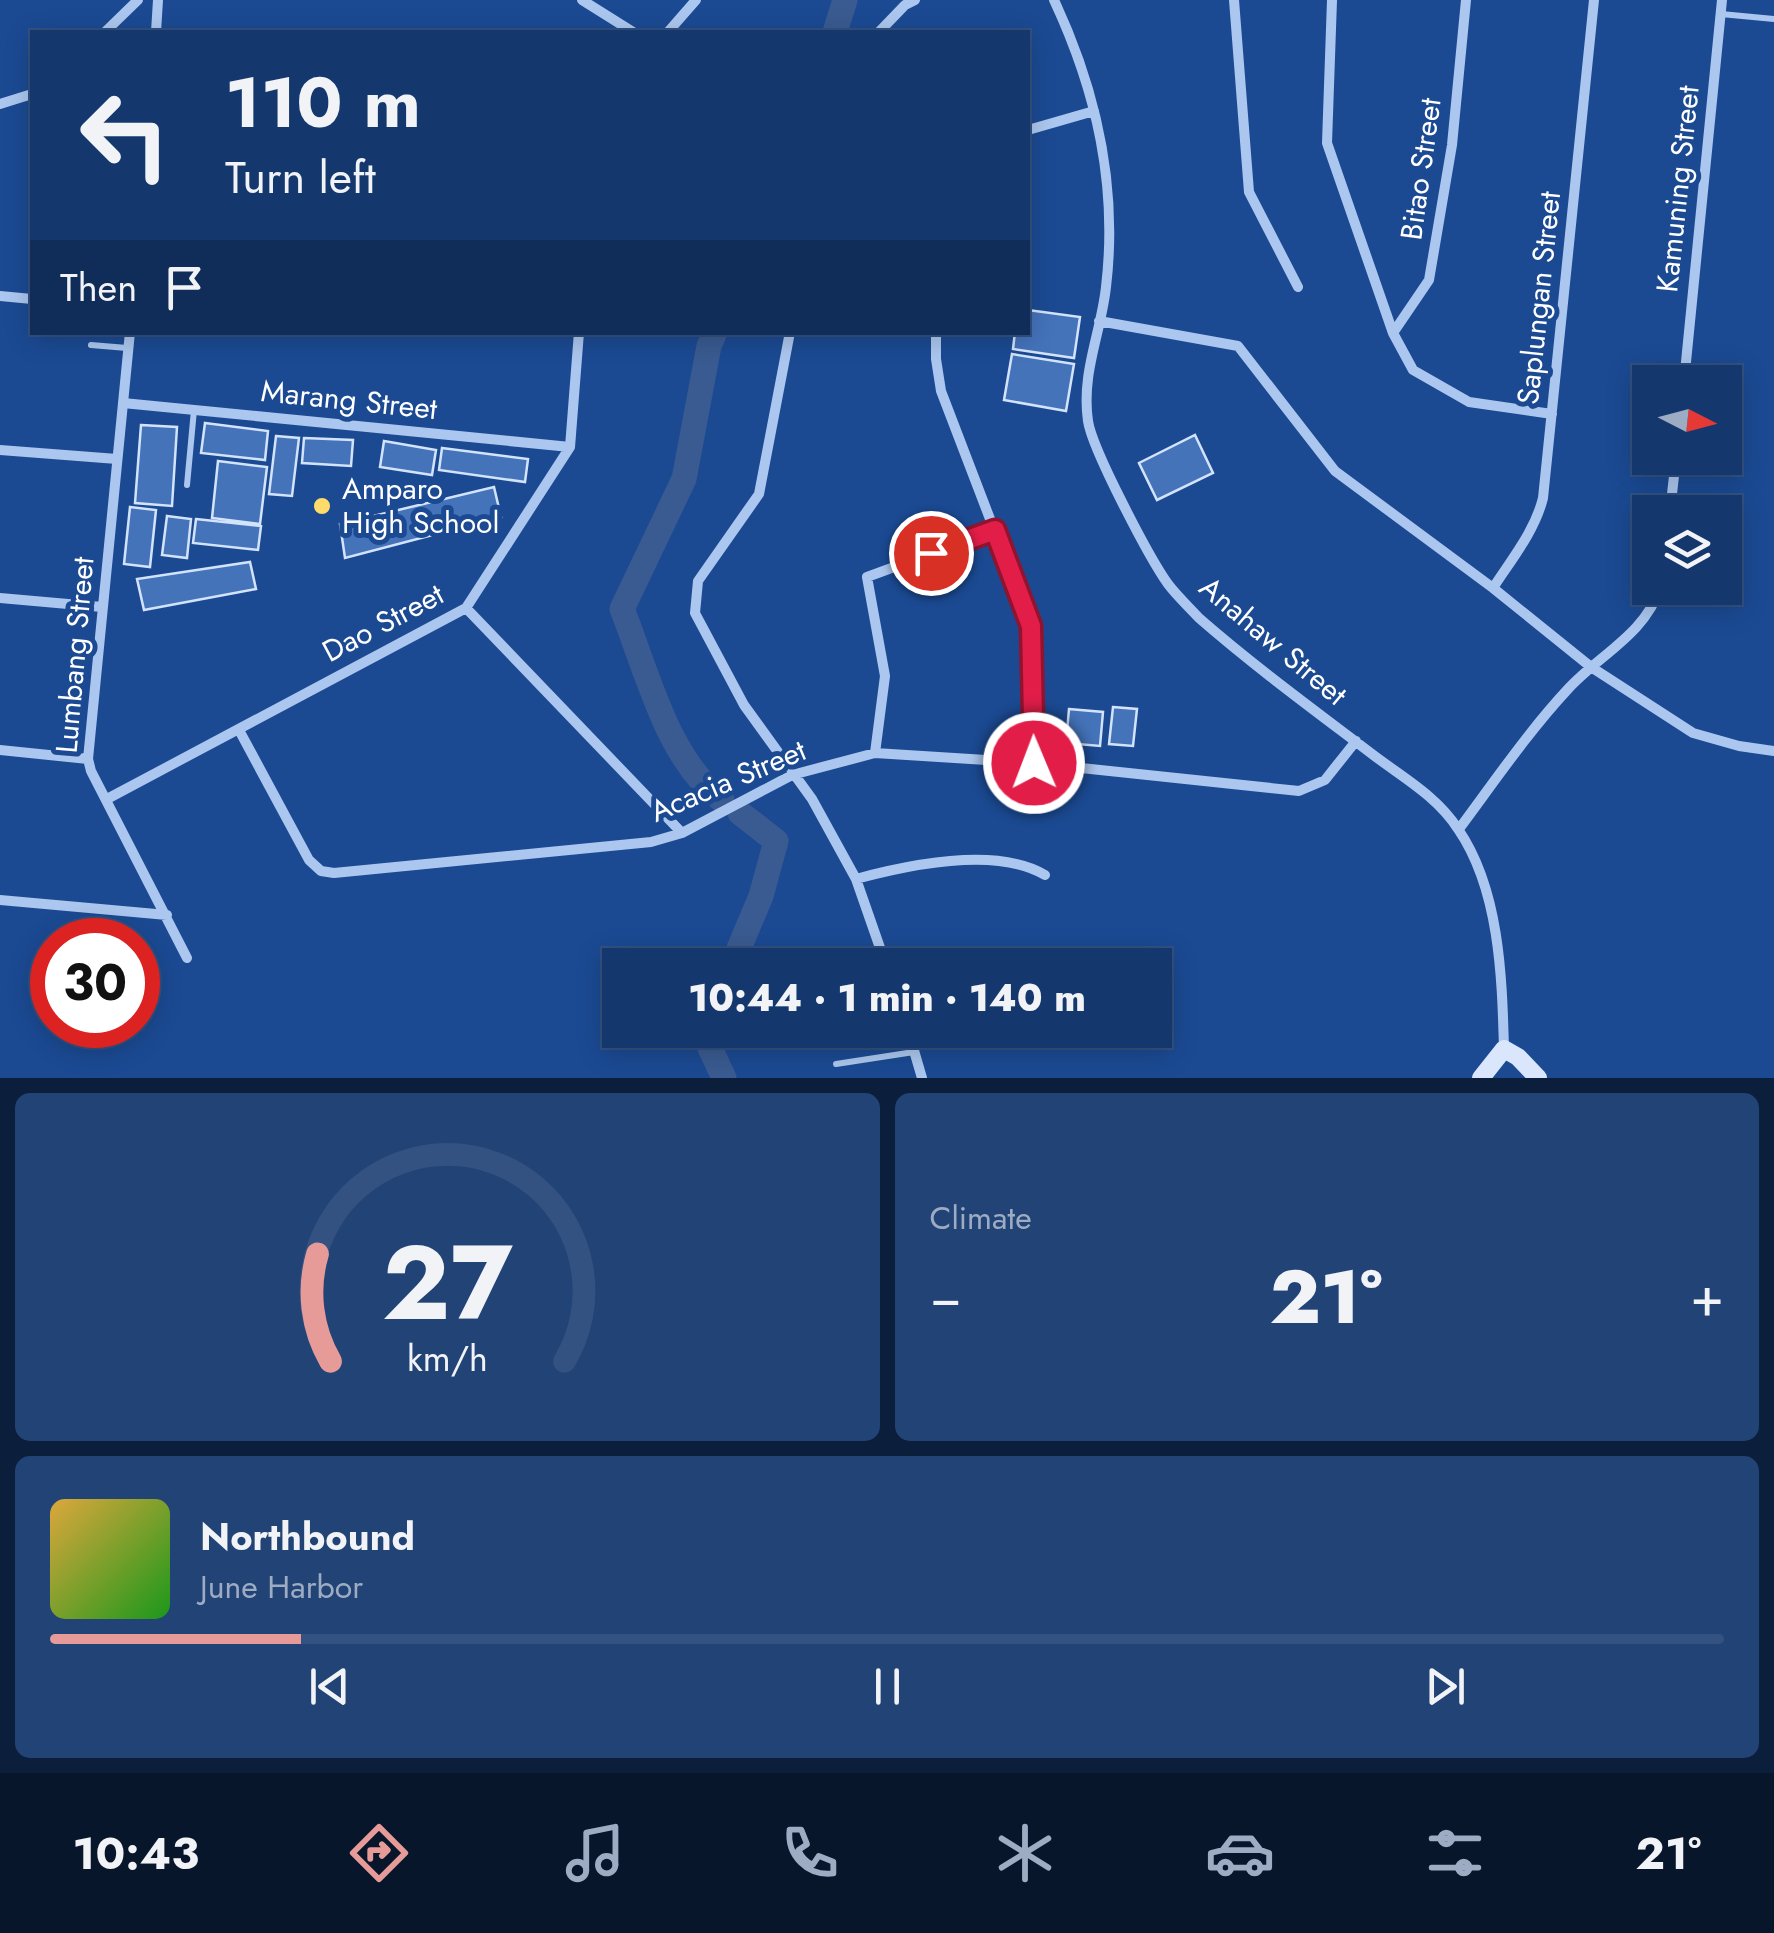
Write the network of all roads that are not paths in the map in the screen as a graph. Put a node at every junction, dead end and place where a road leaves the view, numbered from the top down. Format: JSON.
{"nodes":[{"id":1,"x":138,"y":0,"type":"edge"},
{"id":2,"x":158,"y":0,"type":"edge"},
{"id":3,"x":582,"y":0,"type":"edge"},
{"id":4,"x":696,"y":0,"type":"edge"},
{"id":5,"x":915,"y":0,"type":"edge"},
{"id":6,"x":1054,"y":0,"type":"edge"},
{"id":7,"x":1234,"y":0,"type":"edge"},
{"id":8,"x":1332,"y":0,"type":"edge"},
{"id":9,"x":1466,"y":0,"type":"edge"},
{"id":10,"x":1594,"y":0,"type":"edge"},
{"id":11,"x":1722,"y":0,"type":"edge"},
{"id":12,"x":1721,"y":14,"type":"junction"},
{"id":13,"x":1774,"y":19,"type":"edge"},
{"id":14,"x":107,"y":30,"type":"edge"},
{"id":15,"x":156,"y":30,"type":"edge"},
{"id":16,"x":630,"y":30,"type":"edge"},
{"id":17,"x":670,"y":30,"type":"edge"},
{"id":18,"x":882,"y":30,"type":"edge"},
{"id":19,"x":30,"y":95,"type":"edge"},
{"id":20,"x":0,"y":104,"type":"edge"},
{"id":21,"x":1094,"y":112,"type":"junction"},
{"id":22,"x":1030,"y":129,"type":"edge"},
{"id":23,"x":1298,"y":287,"type":"dead end"},
{"id":24,"x":0,"y":296,"type":"edge"},
{"id":25,"x":30,"y":299,"type":"edge"},
{"id":26,"x":1098,"y":321,"type":"junction"},
{"id":27,"x":1393,"y":333,"type":"junction"},
{"id":28,"x":130,"y":335,"type":"edge"},
{"id":29,"x":579,"y":335,"type":"edge"},
{"id":30,"x":789,"y":335,"type":"edge"},
{"id":31,"x":936,"y":335,"type":"edge"},
{"id":32,"x":92,"y":345,"type":"dead end"},
{"id":33,"x":128,"y":348,"type":"junction"},
{"id":34,"x":1686,"y":365,"type":"edge"},
{"id":35,"x":123,"y":403,"type":"junction"},
{"id":36,"x":194,"y":410,"type":"junction"},
{"id":37,"x":1552,"y":414,"type":"junction"},
{"id":38,"x":570,"y":447,"type":"junction"},
{"id":39,"x":0,"y":450,"type":"edge"},
{"id":40,"x":117,"y":459,"type":"junction"},
{"id":41,"x":187,"y":485,"type":"dead end"},
{"id":42,"x":995,"y":530,"type":"junction"},
{"id":43,"x":1493,"y":588,"type":"junction"},
{"id":44,"x":0,"y":598,"type":"edge"},
{"id":45,"x":1653,"y":605,"type":"edge"},
{"id":46,"x":102,"y":607,"type":"junction"},
{"id":47,"x":466,"y":608,"type":"junction"},
{"id":48,"x":1591,"y":666,"type":"junction"},
{"id":49,"x":239,"y":730,"type":"junction"},
{"id":50,"x":1356,"y":741,"type":"junction"},
{"id":51,"x":0,"y":750,"type":"edge"},
{"id":52,"x":1774,"y":752,"type":"edge"},
{"id":53,"x":875,"y":753,"type":"junction"},
{"id":54,"x":88,"y":759,"type":"junction"},
{"id":55,"x":1034,"y":763,"type":"junction"},
{"id":56,"x":792,"y":776,"type":"junction"},
{"id":57,"x":107,"y":799,"type":"junction"},
{"id":58,"x":1459,"y":830,"type":"junction"},
{"id":59,"x":682,"y":834,"type":"junction"},
{"id":60,"x":1044,"y":876,"type":"dead end"},
{"id":61,"x":856,"y":879,"type":"junction"},
{"id":62,"x":0,"y":900,"type":"edge"},
{"id":63,"x":167,"y":915,"type":"junction"},
{"id":64,"x":880,"y":948,"type":"edge"},
{"id":65,"x":188,"y":958,"type":"dead end"},
{"id":66,"x":913,"y":1048,"type":"edge"},
{"id":67,"x":1504,"y":1050,"type":"junction"},
{"id":68,"x":914,"y":1052,"type":"junction"},
{"id":69,"x":836,"y":1064,"type":"dead end"},
{"id":70,"x":922,"y":1078,"type":"edge"},
{"id":71,"x":1481,"y":1078,"type":"edge"},
{"id":72,"x":1538,"y":1078,"type":"edge"}],
"edges":[{"from":1,"to":14,"type":"street"},
{"from":2,"to":15,"type":"street"},
{"from":3,"to":16,"type":"street"},
{"from":4,"to":17,"type":"street"},
{"from":5,"to":18,"type":"street"},
{"from":6,"to":21,"type":"street","name":"Anahaw Street"},
{"from":7,"to":23,"type":"street"},
{"from":8,"to":27,"type":"street"},
{"from":9,"to":27,"type":"street","name":"Bitao Street"},
{"from":10,"to":37,"type":"street","name":"Saplungan Street"},
{"from":11,"to":12,"type":"street","name":"Kamuning Street"},
{"from":12,"to":13,"type":"lane"},
{"from":12,"to":34,"type":"street","name":"Kamuning Street"},
{"from":19,"to":20,"type":"street"},
{"from":21,"to":22,"type":"street"},
{"from":21,"to":26,"type":"street","name":"Anahaw Street"},
{"from":24,"to":25,"type":"street"},
{"from":26,"to":43,"type":"street"},
{"from":26,"to":50,"type":"street","name":"Anahaw Street"},
{"from":27,"to":37,"type":"street"},
{"from":28,"to":33,"type":"street","name":"Lumbang Street"},
{"from":29,"to":38,"type":"street","name":"Dao Street"},
{"from":30,"to":56,"type":"street"},
{"from":31,"to":42,"type":"street"},
{"from":32,"to":33,"type":"lane"},
{"from":33,"to":35,"type":"street","name":"Lumbang Street"},
{"from":35,"to":36,"type":"street","name":"Marang Street"},
{"from":35,"to":40,"type":"street","name":"Lumbang Street"},
{"from":36,"to":38,"type":"street","name":"Marang Street"},
{"from":36,"to":41,"type":"lane"},
{"from":37,"to":43,"type":"street","name":"Saplungan Street"},
{"from":38,"to":47,"type":"street","name":"Dao Street"},
{"from":39,"to":40,"type":"street"},
{"from":40,"to":46,"type":"street","name":"Lumbang Street"},
{"from":42,"to":53,"type":"street"},
{"from":42,"to":55,"type":"street"},
{"from":43,"to":48,"type":"street"},
{"from":44,"to":46,"type":"street"},
{"from":45,"to":48,"type":"street"},
{"from":46,"to":54,"type":"street","name":"Lumbang Street"},
{"from":47,"to":49,"type":"street","name":"Dao Street"},
{"from":47,"to":59,"type":"street"},
{"from":48,"to":52,"type":"street"},
{"from":48,"to":58,"type":"street"},
{"from":49,"to":57,"type":"street","name":"Dao Street"},
{"from":49,"to":59,"type":"street","name":"Acacia Street"},
{"from":50,"to":55,"type":"street","name":"Acacia Street"},
{"from":50,"to":58,"type":"street","name":"Anahaw Street"},
{"from":51,"to":54,"type":"street"},
{"from":53,"to":55,"type":"street","name":"Acacia Street"},
{"from":53,"to":56,"type":"street","name":"Acacia Street"},
{"from":54,"to":57,"type":"street","name":"Lumbang Street"},
{"from":56,"to":59,"type":"street","name":"Acacia Street"},
{"from":56,"to":61,"type":"street"},
{"from":57,"to":63,"type":"street","name":"Lumbang Street"},
{"from":58,"to":67,"type":"street","name":"Anahaw Street"},
{"from":60,"to":61,"type":"street"},
{"from":61,"to":64,"type":"street"},
{"from":62,"to":63,"type":"street"},
{"from":63,"to":65,"type":"street","name":"Lumbang Street"},
{"from":66,"to":68,"type":"street"},
{"from":67,"to":71,"type":"street"},
{"from":67,"to":72,"type":"street"},
{"from":68,"to":69,"type":"lane"},
{"from":68,"to":70,"type":"street"}]}
